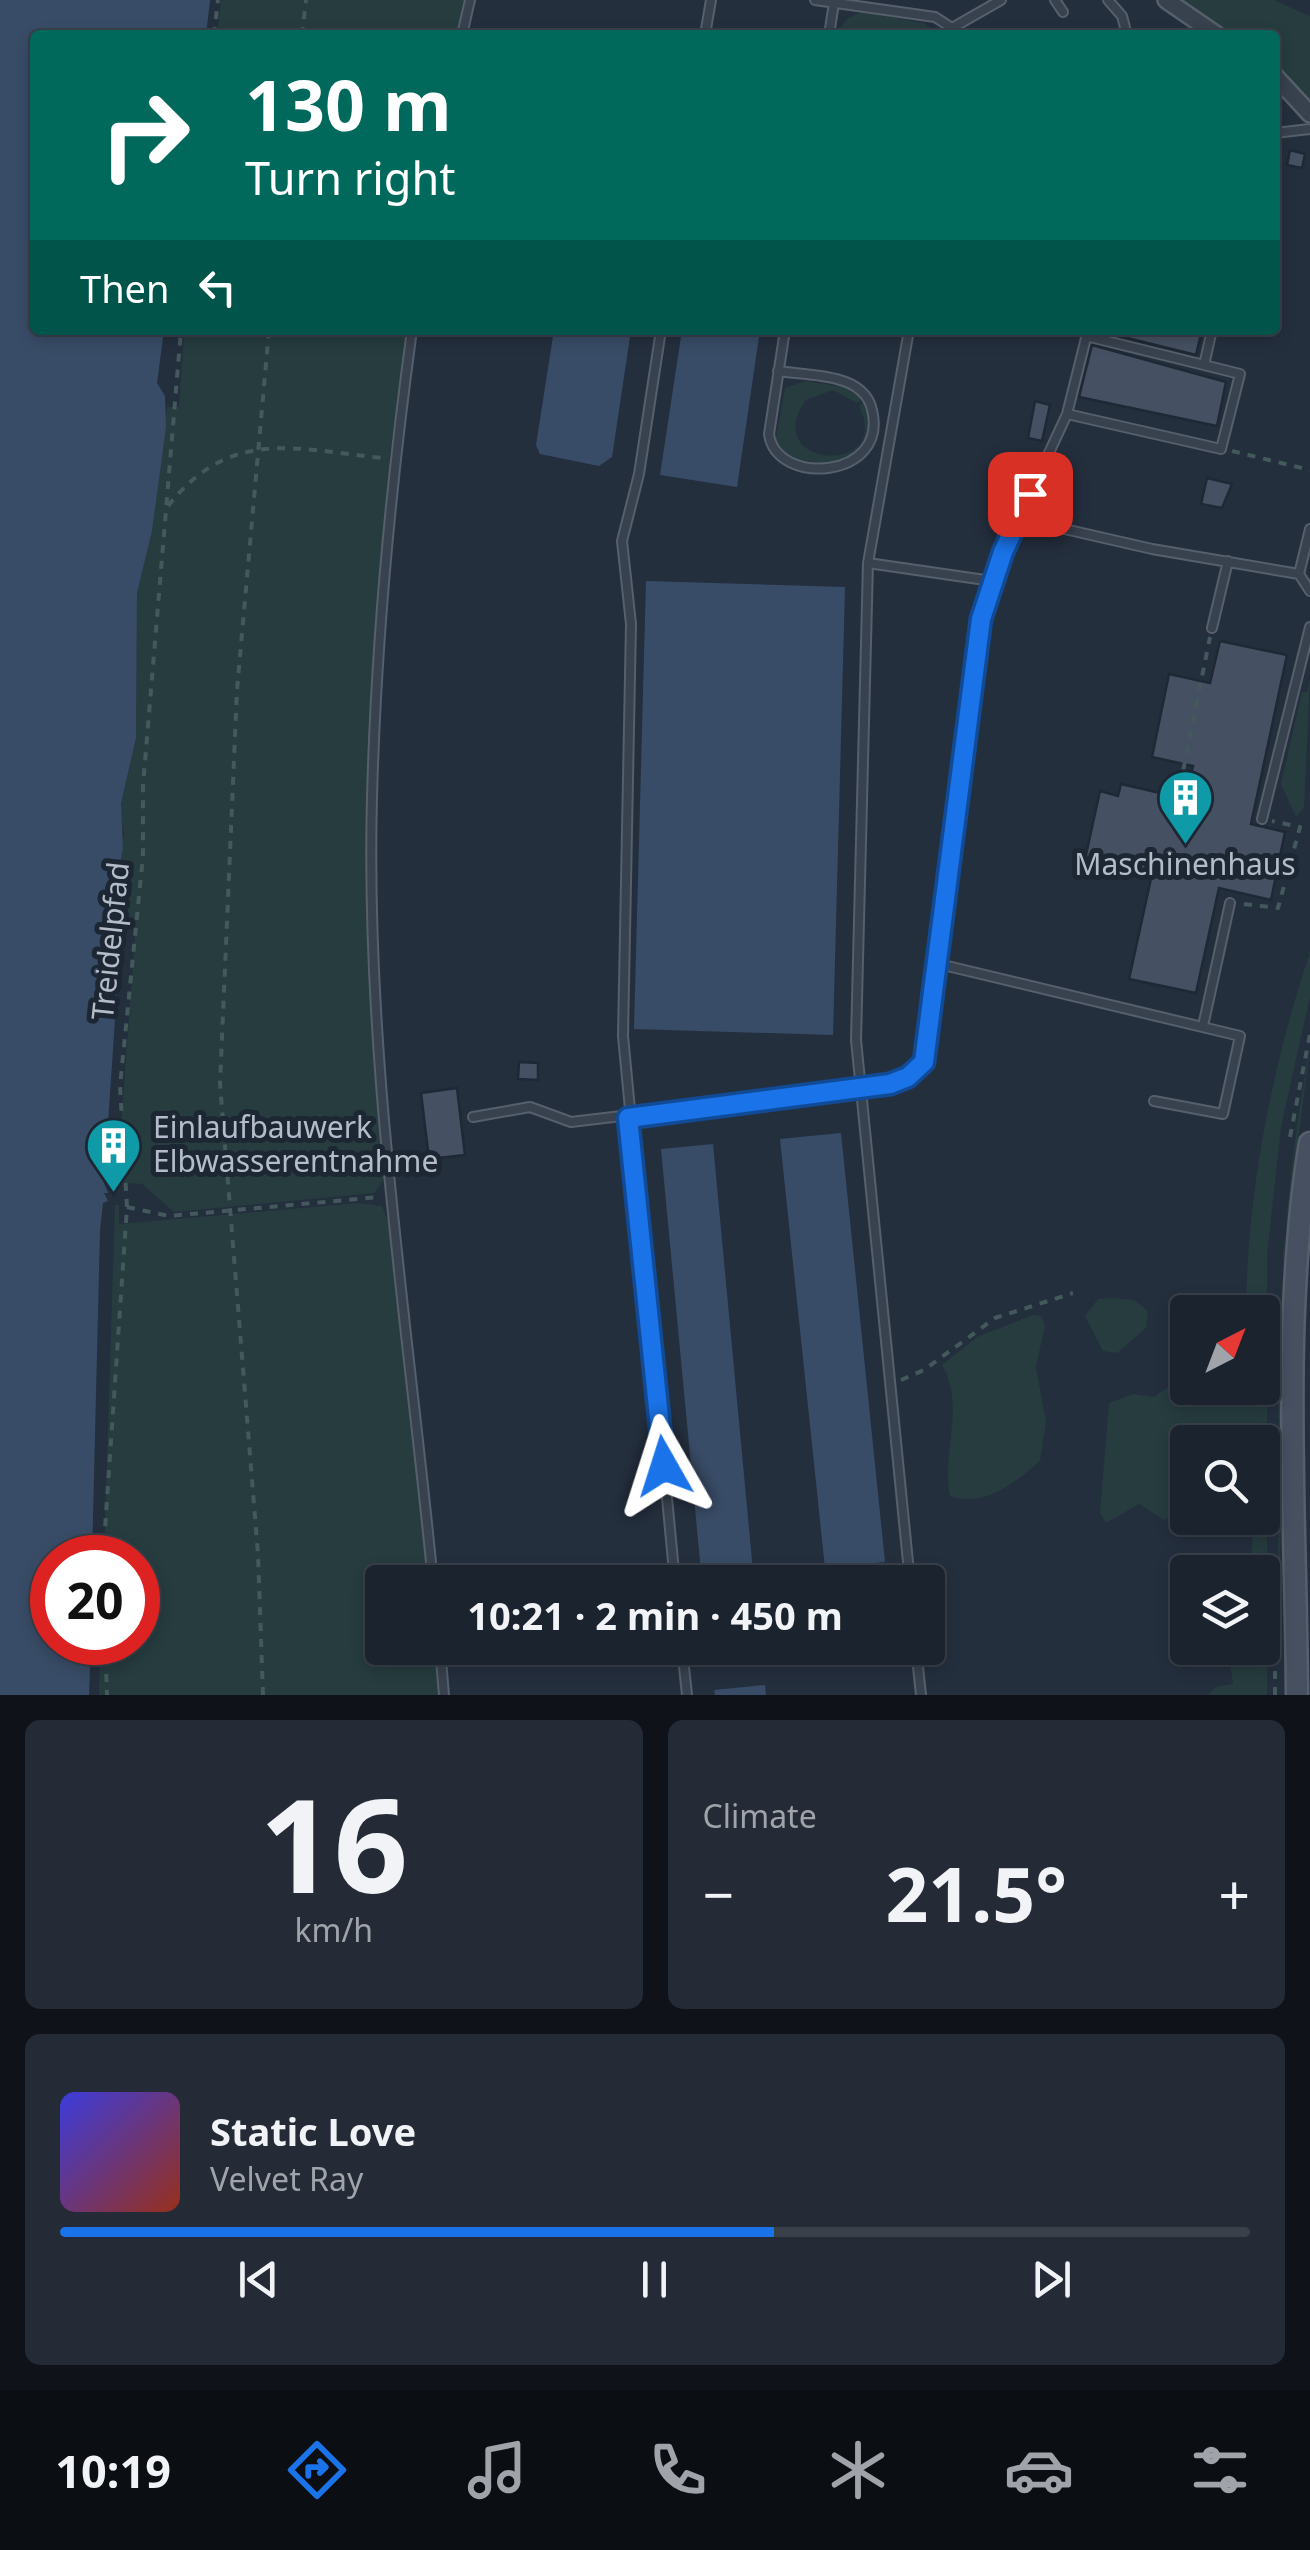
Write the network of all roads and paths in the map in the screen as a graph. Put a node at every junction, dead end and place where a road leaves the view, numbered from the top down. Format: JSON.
{"nodes":[{"id":1,"x":218,"y":0,"type":"edge"},
{"id":2,"x":306,"y":0,"type":"edge"},
{"id":3,"x":470,"y":0,"type":"edge"},
{"id":4,"x":711,"y":0,"type":"edge"},
{"id":5,"x":815,"y":0,"type":"edge"},
{"id":6,"x":1001,"y":0,"type":"edge"},
{"id":7,"x":1056,"y":0,"type":"edge"},
{"id":8,"x":1108,"y":0,"type":"edge"},
{"id":9,"x":1166,"y":0,"type":"edge"},
{"id":10,"x":834,"y":3,"type":"junction"},
{"id":11,"x":1063,"y":12,"type":"dead end"},
{"id":12,"x":215,"y":30,"type":"edge"},
{"id":13,"x":303,"y":30,"type":"edge"},
{"id":14,"x":463,"y":30,"type":"edge"},
{"id":15,"x":706,"y":30,"type":"edge"},
{"id":16,"x":830,"y":30,"type":"edge"},
{"id":17,"x":949,"y":30,"type":"edge"},
{"id":18,"x":954,"y":30,"type":"edge"},
{"id":19,"x":1126,"y":30,"type":"edge"},
{"id":20,"x":1210,"y":30,"type":"edge"},
{"id":21,"x":1280,"y":81,"type":"edge"},
{"id":22,"x":1310,"y":114,"type":"edge"},
{"id":23,"x":1310,"y":129,"type":"edge"},
{"id":24,"x":1280,"y":133,"type":"edge"},
{"id":25,"x":181,"y":335,"type":"edge"},
{"id":26,"x":268,"y":335,"type":"edge"},
{"id":27,"x":411,"y":335,"type":"edge"},
{"id":28,"x":660,"y":335,"type":"edge"},
{"id":29,"x":783,"y":335,"type":"edge"},
{"id":30,"x":908,"y":335,"type":"edge"},
{"id":31,"x":1087,"y":335,"type":"edge"},
{"id":32,"x":1095,"y":335,"type":"edge"},
{"id":33,"x":1211,"y":335,"type":"edge"},
{"id":34,"x":1204,"y":364,"type":"junction"},
{"id":35,"x":778,"y":371,"type":"junction"},
{"id":36,"x":1068,"y":414,"type":"junction"},
{"id":37,"x":1222,"y":449,"type":"junction"},
{"id":38,"x":255,"y":450,"type":"junction"},
{"id":39,"x":394,"y":460,"type":"junction"},
{"id":40,"x":1310,"y":470,"type":"edge"},
{"id":41,"x":168,"y":506,"type":"junction"},
{"id":42,"x":1021,"y":519,"type":"junction"},
{"id":43,"x":1310,"y":529,"type":"edge"},
{"id":44,"x":1228,"y":561,"type":"junction"},
{"id":45,"x":868,"y":564,"type":"junction"},
{"id":46,"x":1299,"y":574,"type":"junction"},
{"id":47,"x":992,"y":581,"type":"junction"},
{"id":48,"x":1310,"y":591,"type":"edge"},
{"id":49,"x":1310,"y":626,"type":"edge"},
{"id":50,"x":1212,"y":628,"type":"joint"},
{"id":51,"x":1177,"y":801,"type":"dead end"},
{"id":52,"x":1262,"y":818,"type":"joint"},
{"id":53,"x":1230,"y":903,"type":"joint"},
{"id":54,"x":939,"y":964,"type":"junction"},
{"id":55,"x":1202,"y":1026,"type":"junction"},
{"id":56,"x":860,"y":1087,"type":"junction"},
{"id":57,"x":1154,"y":1101,"type":"dead end"},
{"id":58,"x":473,"y":1117,"type":"dead end"},
{"id":59,"x":628,"y":1118,"type":"junction"},
{"id":60,"x":1310,"y":1143,"type":"edge"},
{"id":61,"x":394,"y":1196,"type":"junction"},
{"id":62,"x":127,"y":1206,"type":"junction"},
{"id":63,"x":229,"y":1211,"type":"junction"},
{"id":64,"x":1073,"y":1293,"type":"dead end"},
{"id":65,"x":890,"y":1382,"type":"junction"},
{"id":66,"x":105,"y":1535,"type":"edge"},
{"id":67,"x":431,"y":1565,"type":"edge"},
{"id":68,"x":674,"y":1565,"type":"edge"},
{"id":69,"x":908,"y":1565,"type":"edge"},
{"id":70,"x":106,"y":1665,"type":"edge"},
{"id":71,"x":441,"y":1665,"type":"edge"},
{"id":72,"x":684,"y":1665,"type":"edge"},
{"id":73,"x":918,"y":1665,"type":"edge"},
{"id":74,"x":107,"y":1695,"type":"edge"},
{"id":75,"x":263,"y":1695,"type":"edge"},
{"id":76,"x":444,"y":1695,"type":"edge"},
{"id":77,"x":687,"y":1695,"type":"edge"},
{"id":78,"x":921,"y":1695,"type":"edge"},
{"id":79,"x":1296,"y":1695,"type":"edge"}],
"edges":[{"from":1,"to":12,"type":"path"},
{"from":2,"to":13,"type":"path"},
{"from":3,"to":14,"type":"lane"},
{"from":4,"to":15,"type":"lane"},
{"from":5,"to":10,"type":"lane"},
{"from":6,"to":18,"type":"lane"},
{"from":7,"to":11,"type":"lane"},
{"from":8,"to":19,"type":"lane"},
{"from":9,"to":20,"type":"street"},
{"from":10,"to":16,"type":"lane"},
{"from":10,"to":17,"type":"lane"},
{"from":21,"to":22,"type":"street"},
{"from":23,"to":24,"type":"lane"},
{"from":25,"to":41,"type":"path","name":"Treidelpfad"},
{"from":26,"to":38,"type":"path"},
{"from":27,"to":39,"type":"lane"},
{"from":28,"to":59,"type":"lane"},
{"from":29,"to":35,"type":"lane"},
{"from":30,"to":45,"type":"lane"},
{"from":31,"to":36,"type":"lane"},
{"from":32,"to":34,"type":"lane"},
{"from":33,"to":34,"type":"lane"},
{"from":34,"to":37,"type":"lane"},
{"from":35,"to":35,"type":"lane"},
{"from":36,"to":37,"type":"lane"},
{"from":36,"to":42,"type":"lane"},
{"from":37,"to":40,"type":"path"},
{"from":38,"to":39,"type":"path"},
{"from":38,"to":41,"type":"path"},
{"from":38,"to":63,"type":"path"},
{"from":39,"to":61,"type":"lane"},
{"from":41,"to":62,"type":"path","name":"Treidelpfad"},
{"from":42,"to":44,"type":"lane"},
{"from":42,"to":47,"type":"lane"},
{"from":43,"to":46,"type":"lane"},
{"from":44,"to":46,"type":"lane"},
{"from":44,"to":50,"type":"lane"},
{"from":45,"to":47,"type":"lane"},
{"from":45,"to":56,"type":"lane"},
{"from":46,"to":48,"type":"lane"},
{"from":47,"to":54,"type":"lane"},
{"from":49,"to":52,"type":"lane"},
{"from":50,"to":51,"type":"path"},
{"from":52,"to":53,"type":"path"},
{"from":53,"to":55,"type":"lane"},
{"from":54,"to":55,"type":"lane"},
{"from":54,"to":56,"type":"lane"},
{"from":55,"to":57,"type":"lane"},
{"from":56,"to":59,"type":"lane"},
{"from":56,"to":65,"type":"lane"},
{"from":58,"to":59,"type":"lane"},
{"from":59,"to":68,"type":"lane"},
{"from":60,"to":79,"type":"main road"},
{"from":61,"to":63,"type":"path"},
{"from":61,"to":67,"type":"lane"},
{"from":62,"to":63,"type":"path"},
{"from":62,"to":66,"type":"path","name":"Treidelpfad"},
{"from":63,"to":75,"type":"path"},
{"from":64,"to":65,"type":"path"},
{"from":65,"to":69,"type":"lane"},
{"from":70,"to":74,"type":"path"},
{"from":71,"to":76,"type":"lane"},
{"from":72,"to":77,"type":"lane"},
{"from":73,"to":78,"type":"lane"}]}
